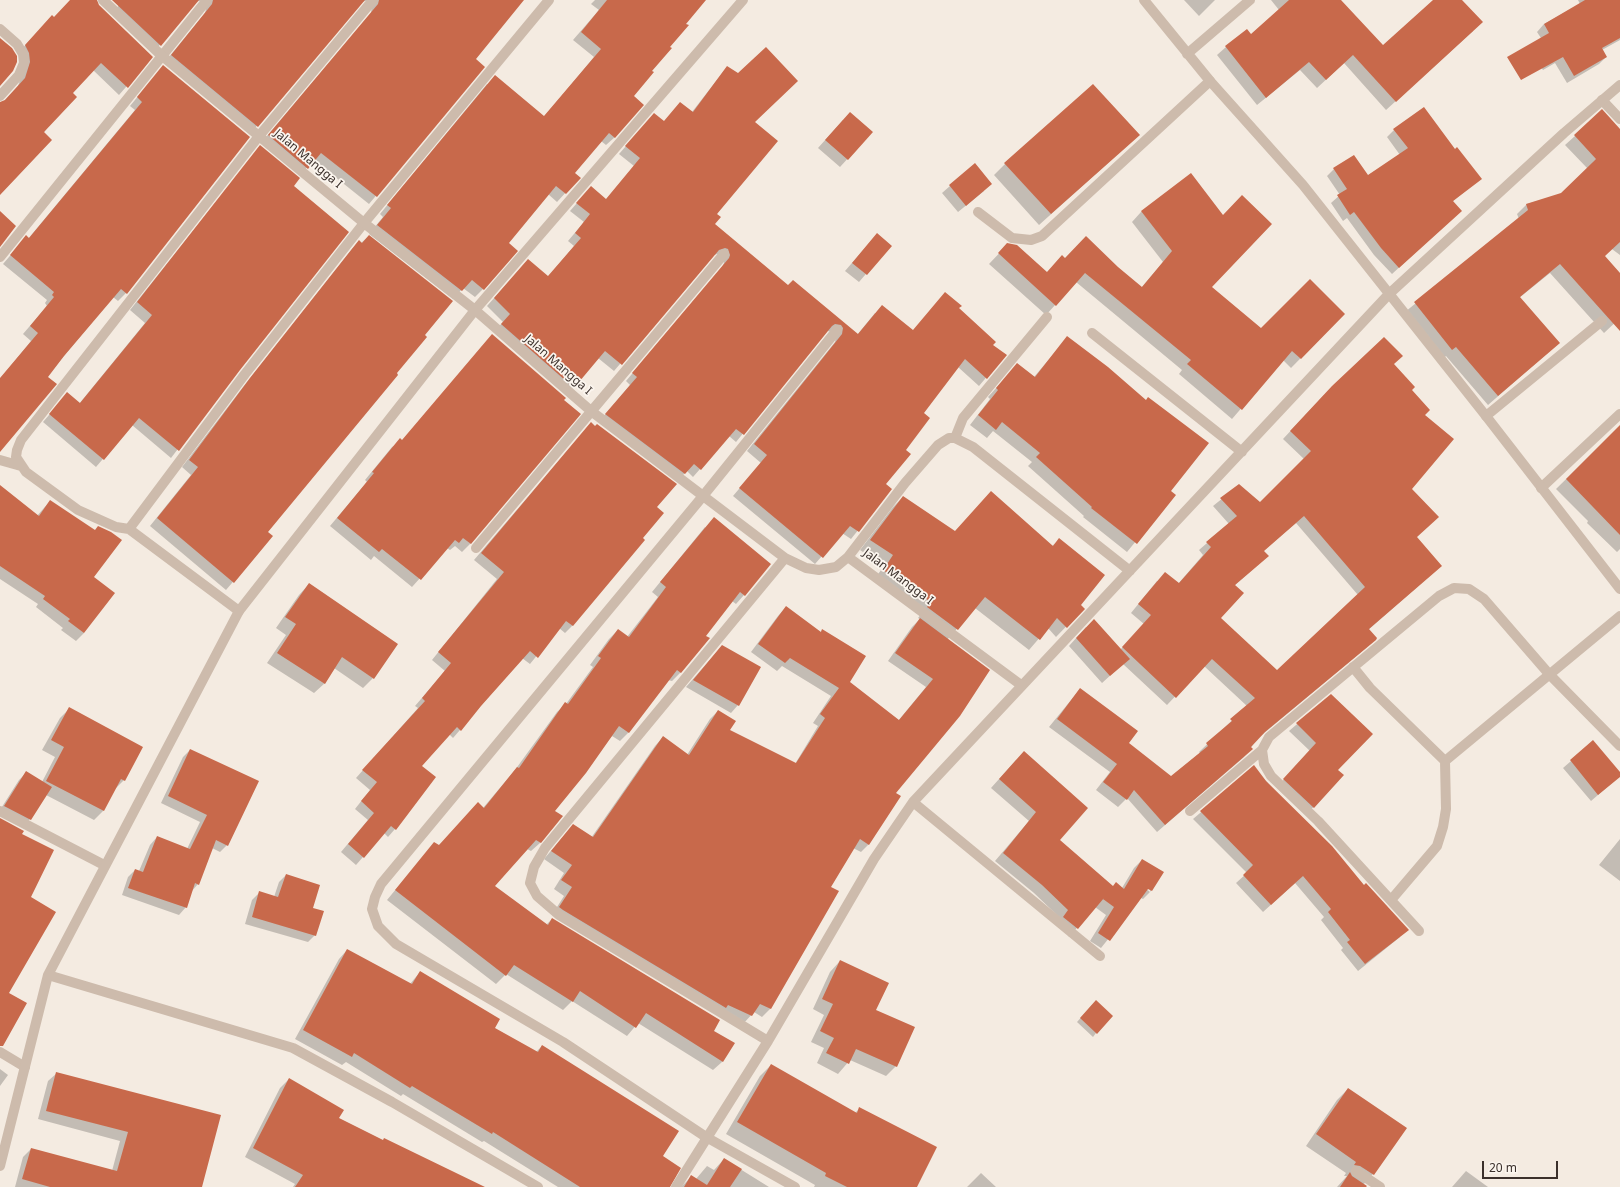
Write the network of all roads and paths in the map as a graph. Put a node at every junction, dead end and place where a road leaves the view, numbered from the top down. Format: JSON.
{"nodes":[{"id":1,"x":102,"y":0,"type":"edge"},
{"id":2,"x":207,"y":0,"type":"edge"},
{"id":3,"x":373,"y":0,"type":"edge"},
{"id":4,"x":549,"y":0,"type":"edge"},
{"id":5,"x":743,"y":0,"type":"edge"},
{"id":6,"x":1144,"y":0,"type":"edge"},
{"id":7,"x":1250,"y":0,"type":"edge"},
{"id":8,"x":0,"y":29,"type":"edge"},
{"id":9,"x":161,"y":54,"type":"junction"},
{"id":10,"x":1187,"y":54,"type":"junction"},
{"id":11,"x":1210,"y":81,"type":"junction"},
{"id":12,"x":1620,"y":85,"type":"edge"},
{"id":13,"x":0,"y":96,"type":"edge"},
{"id":14,"x":1602,"y":100,"type":"junction"},
{"id":15,"x":1620,"y":119,"type":"edge"},
{"id":16,"x":259,"y":136,"type":"junction"},
{"id":17,"x":978,"y":212,"type":"dead end"},
{"id":18,"x":364,"y":223,"type":"junction"},
{"id":19,"x":724,"y":254,"type":"dead end"},
{"id":20,"x":0,"y":257,"type":"edge"},
{"id":21,"x":1389,"y":294,"type":"junction"},
{"id":22,"x":475,"y":310,"type":"junction"},
{"id":23,"x":1047,"y":317,"type":"dead end"},
{"id":24,"x":1602,"y":321,"type":"dead end"},
{"id":25,"x":836,"y":330,"type":"dead end"},
{"id":26,"x":1092,"y":334,"type":"dead end"},
{"id":27,"x":591,"y":411,"type":"junction"},
{"id":28,"x":1620,"y":414,"type":"edge"},
{"id":29,"x":1486,"y":416,"type":"junction"},
{"id":30,"x":955,"y":438,"type":"junction"},
{"id":31,"x":1242,"y":452,"type":"junction"},
{"id":32,"x":0,"y":460,"type":"edge"},
{"id":33,"x":21,"y":466,"type":"junction"},
{"id":34,"x":1541,"y":488,"type":"junction"},
{"id":35,"x":703,"y":496,"type":"junction"},
{"id":36,"x":129,"y":529,"type":"junction"},
{"id":37,"x":476,"y":548,"type":"dead end"},
{"id":38,"x":848,"y":557,"type":"junction"},
{"id":39,"x":785,"y":558,"type":"junction"},
{"id":40,"x":1130,"y":571,"type":"junction"},
{"id":41,"x":1620,"y":589,"type":"edge"},
{"id":42,"x":239,"y":611,"type":"junction"},
{"id":43,"x":1620,"y":616,"type":"edge"},
{"id":44,"x":1353,"y":667,"type":"junction"},
{"id":45,"x":1549,"y":674,"type":"junction"},
{"id":46,"x":1021,"y":685,"type":"junction"},
{"id":47,"x":1620,"y":746,"type":"edge"},
{"id":48,"x":1262,"y":750,"type":"junction"},
{"id":49,"x":1445,"y":761,"type":"junction"},
{"id":50,"x":913,"y":802,"type":"junction"},
{"id":51,"x":0,"y":811,"type":"edge"},
{"id":52,"x":1190,"y":811,"type":"dead end"},
{"id":53,"x":104,"y":865,"type":"junction"},
{"id":54,"x":1391,"y":900,"type":"junction"},
{"id":55,"x":1419,"y":931,"type":"dead end"},
{"id":56,"x":1100,"y":956,"type":"dead end"},
{"id":57,"x":48,"y":975,"type":"junction"},
{"id":58,"x":768,"y":1041,"type":"junction"},
{"id":59,"x":0,"y":1052,"type":"edge"},
{"id":60,"x":25,"y":1067,"type":"junction"},
{"id":61,"x":706,"y":1137,"type":"junction"},
{"id":62,"x":0,"y":1166,"type":"edge"},
{"id":63,"x":1356,"y":1171,"type":"dead end"},
{"id":64,"x":538,"y":1187,"type":"edge"},
{"id":65,"x":676,"y":1187,"type":"edge"},
{"id":66,"x":795,"y":1187,"type":"edge"},
{"id":67,"x":1380,"y":1187,"type":"edge"}],
"edges":[{"from":1,"to":9,"type":"street","name":"Jalan Mangga I"},
{"from":2,"to":9,"type":"street"},
{"from":3,"to":16,"type":"street"},
{"from":4,"to":18,"type":"street"},
{"from":5,"to":22,"type":"street"},
{"from":6,"to":10,"type":"street"},
{"from":7,"to":10,"type":"street"},
{"from":8,"to":13,"type":"street"},
{"from":9,"to":16,"type":"street","name":"Jalan Mangga I"},
{"from":9,"to":20,"type":"street"},
{"from":10,"to":11,"type":"street"},
{"from":11,"to":17,"type":"street"},
{"from":11,"to":21,"type":"street"},
{"from":12,"to":14,"type":"street"},
{"from":14,"to":15,"type":"street"},
{"from":14,"to":21,"type":"street"},
{"from":16,"to":18,"type":"street","name":"Jalan Mangga I"},
{"from":16,"to":33,"type":"street"},
{"from":18,"to":22,"type":"street","name":"Jalan Mangga I"},
{"from":18,"to":36,"type":"street"},
{"from":19,"to":27,"type":"street"},
{"from":21,"to":29,"type":"street"},
{"from":21,"to":31,"type":"street"},
{"from":22,"to":27,"type":"street","name":"Jalan Mangga I"},
{"from":22,"to":42,"type":"street"},
{"from":23,"to":30,"type":"street"},
{"from":24,"to":29,"type":"street"},
{"from":25,"to":35,"type":"street"},
{"from":26,"to":31,"type":"street"},
{"from":27,"to":35,"type":"street","name":"Jalan Mangga I"},
{"from":27,"to":37,"type":"street"},
{"from":28,"to":34,"type":"street"},
{"from":29,"to":34,"type":"street"},
{"from":30,"to":38,"type":"street"},
{"from":30,"to":40,"type":"street"},
{"from":31,"to":40,"type":"street"},
{"from":32,"to":33,"type":"street"},
{"from":33,"to":36,"type":"street"},
{"from":34,"to":41,"type":"street"},
{"from":35,"to":39,"type":"street","name":"Jalan Mangga I"},
{"from":35,"to":61,"type":"street"},
{"from":36,"to":42,"type":"street"},
{"from":38,"to":39,"type":"street","name":"Jalan Mangga I"},
{"from":38,"to":46,"type":"street","name":"Jalan Mangga I"},
{"from":39,"to":58,"type":"street"},
{"from":40,"to":46,"type":"street"},
{"from":42,"to":53,"type":"street"},
{"from":43,"to":45,"type":"street"},
{"from":44,"to":45,"type":"street"},
{"from":44,"to":48,"type":"street"},
{"from":44,"to":49,"type":"street"},
{"from":45,"to":47,"type":"street"},
{"from":45,"to":49,"type":"street"},
{"from":46,"to":50,"type":"street"},
{"from":48,"to":52,"type":"street"},
{"from":48,"to":54,"type":"street"},
{"from":49,"to":54,"type":"street"},
{"from":50,"to":56,"type":"street"},
{"from":50,"to":58,"type":"street"},
{"from":51,"to":53,"type":"street"},
{"from":53,"to":57,"type":"street"},
{"from":54,"to":55,"type":"street"},
{"from":57,"to":60,"type":"street"},
{"from":57,"to":64,"type":"street"},
{"from":58,"to":61,"type":"street"},
{"from":59,"to":60,"type":"street"},
{"from":60,"to":62,"type":"street"},
{"from":61,"to":65,"type":"street"},
{"from":61,"to":66,"type":"street"},
{"from":63,"to":67,"type":"street"}]}
